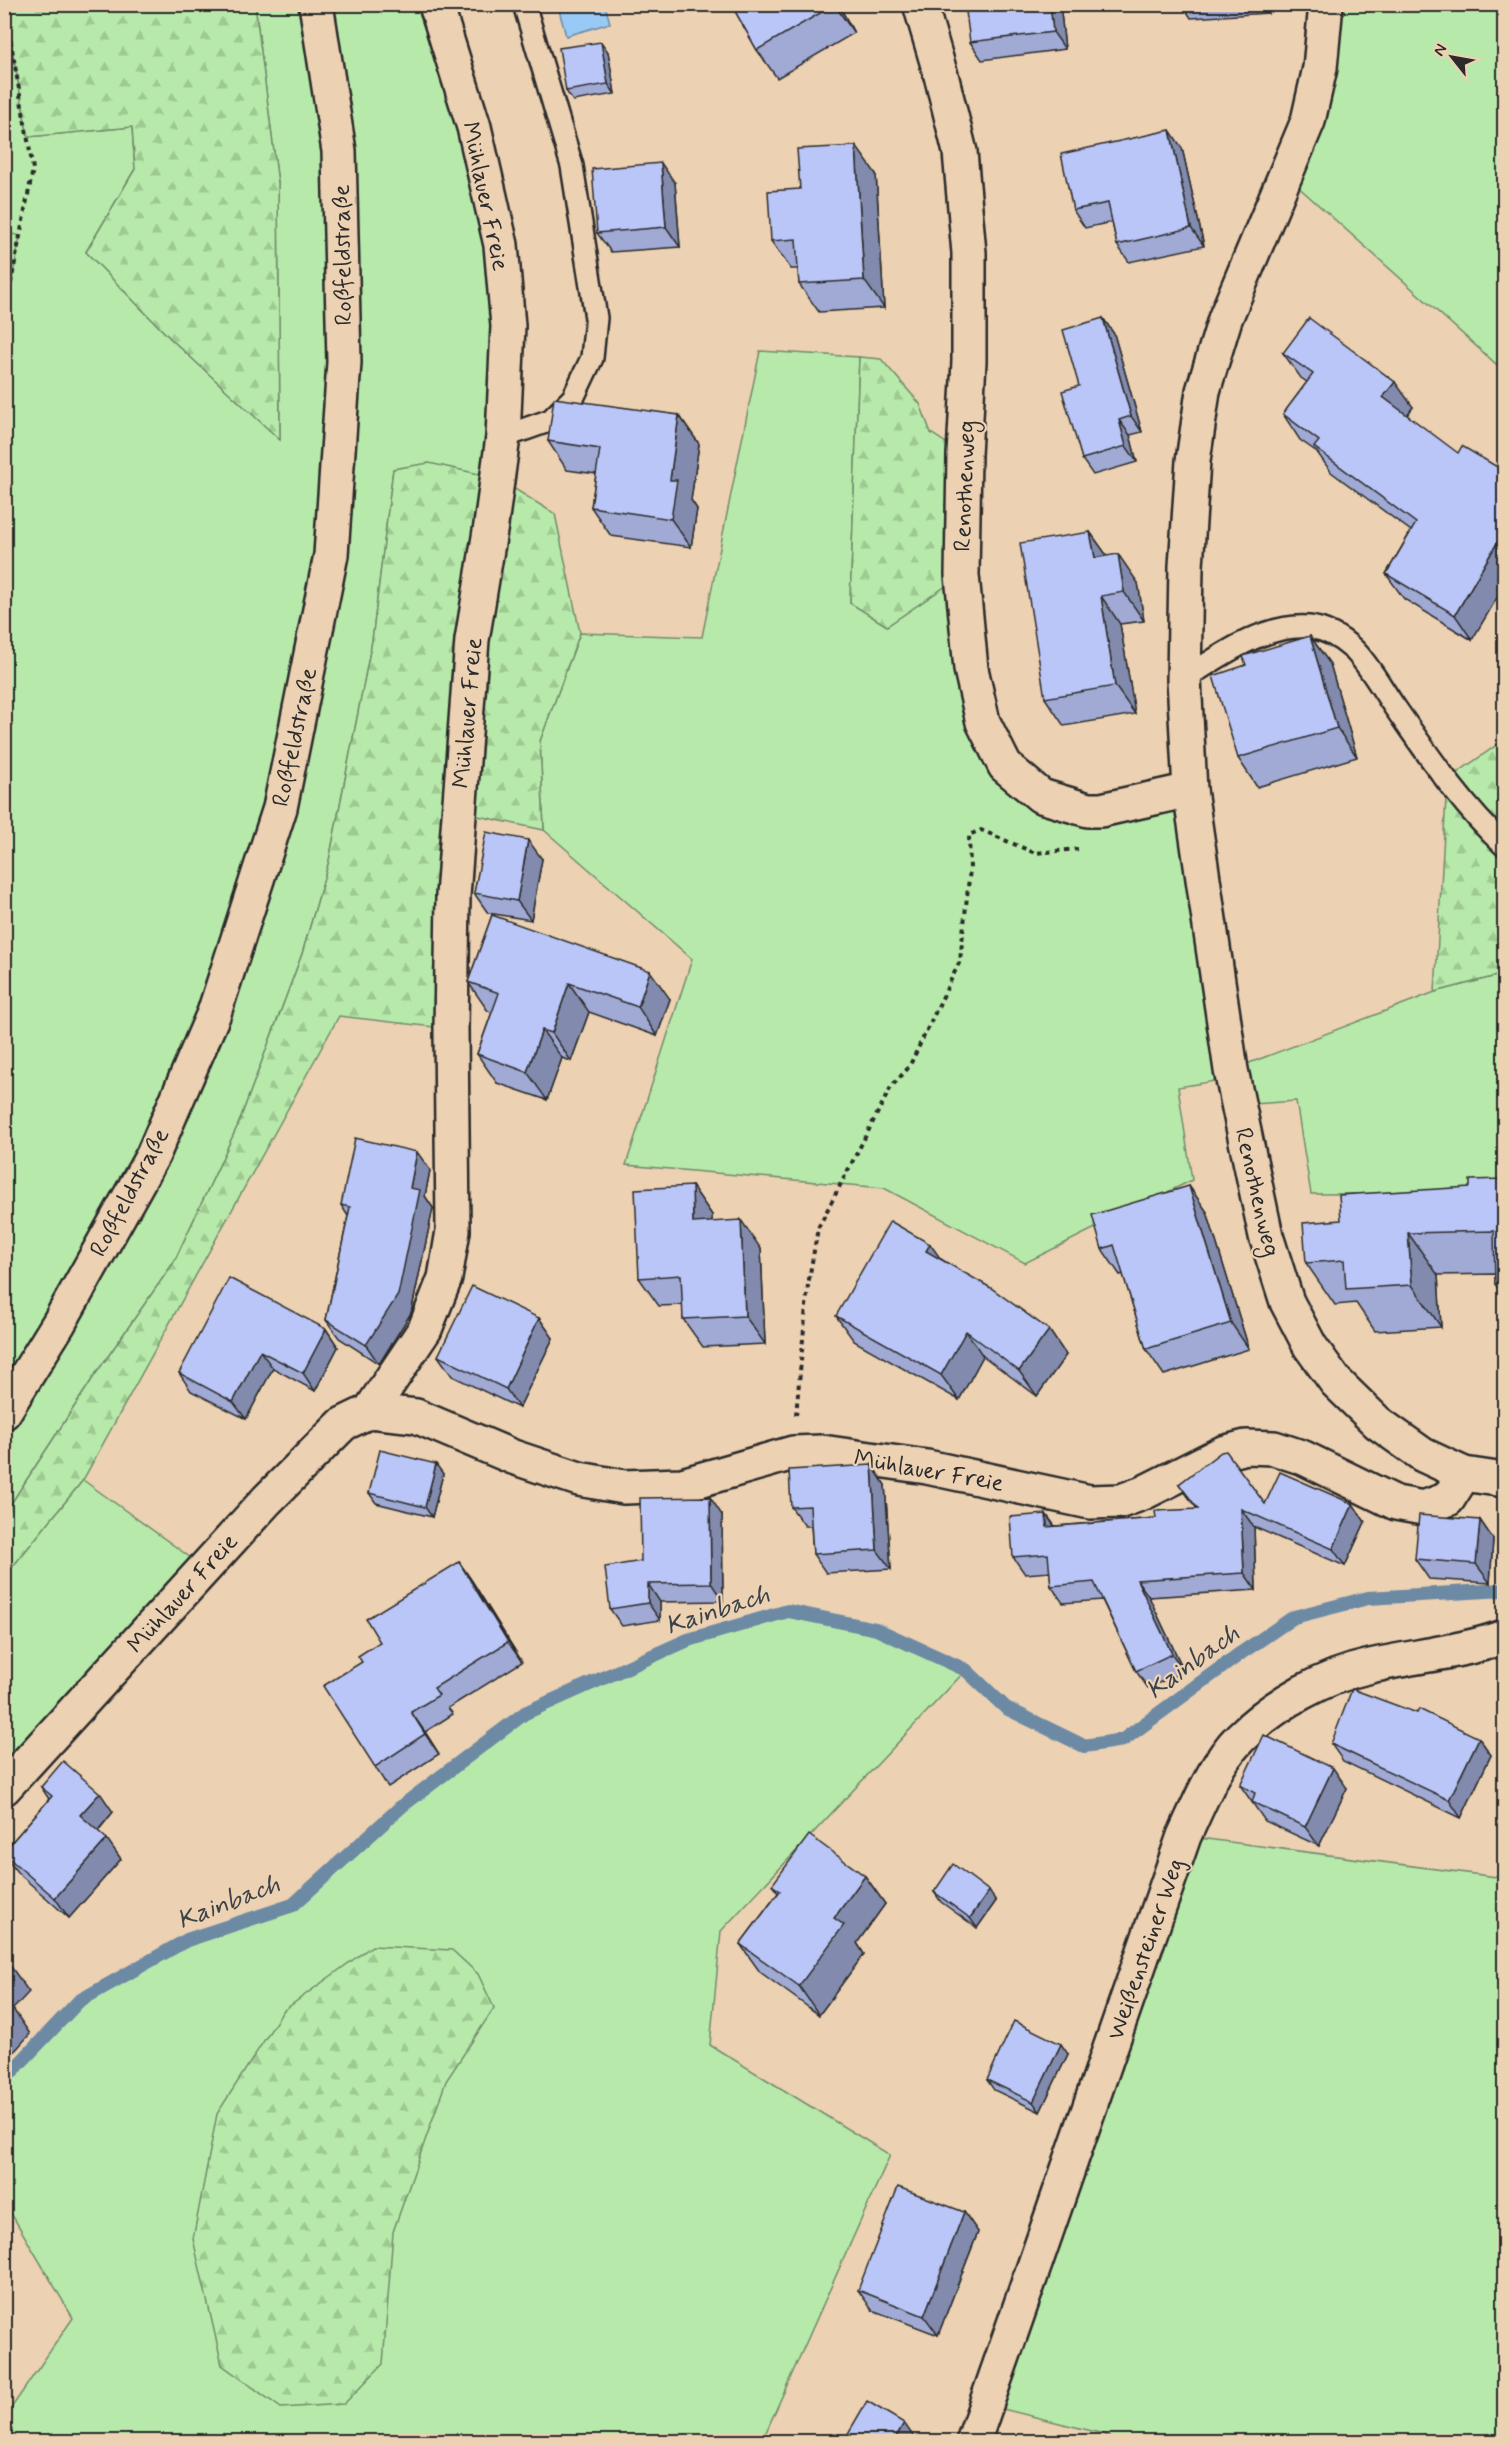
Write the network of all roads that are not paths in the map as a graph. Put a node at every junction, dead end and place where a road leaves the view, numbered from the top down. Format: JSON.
{"nodes":[{"id":1,"x":316,"y":4,"type":"edge"},
{"id":2,"x":524,"y":4,"type":"edge"},
{"id":3,"x":920,"y":4,"type":"edge"},
{"id":4,"x":1326,"y":4,"type":"edge"},
{"id":5,"x":436,"y":5,"type":"edge"},
{"id":6,"x":503,"y":437,"type":"junction"},
{"id":7,"x":1184,"y":679,"type":"junction"},
{"id":8,"x":1191,"y":790,"type":"junction"},
{"id":9,"x":1504,"y":845,"type":"edge"},
{"id":10,"x":370,"y":1411,"type":"junction"},
{"id":11,"x":4,"y":1412,"type":"edge"},
{"id":12,"x":1464,"y":1474,"type":"junction"},
{"id":13,"x":1504,"y":1480,"type":"edge"},
{"id":14,"x":1504,"y":1637,"type":"edge"},
{"id":15,"x":4,"y":1788,"type":"edge"},
{"id":16,"x":973,"y":2442,"type":"edge"}],
"edges":[{"from":1,"to":11,"type":"street","name":"Roßfeldstraße"},
{"from":2,"to":6,"type":"lane"},
{"from":3,"to":8,"type":"street","name":"Renothenweg"},
{"from":4,"to":7,"type":"street","name":"Renothenweg"},
{"from":5,"to":6,"type":"street","name":"Mühlauer Freie"},
{"from":6,"to":10,"type":"street","name":"Mühlauer Freie"},
{"from":7,"to":8,"type":"street","name":"Renothenweg"},
{"from":7,"to":9,"type":"lane"},
{"from":8,"to":12,"type":"street","name":"Renothenweg"},
{"from":10,"to":12,"type":"street","name":"Mühlauer Freie"},
{"from":10,"to":15,"type":"street","name":"Mühlauer Freie"},
{"from":12,"to":13,"type":"street","name":"Renothenweg"},
{"from":14,"to":16,"type":"street","name":"Weißensteiner Weg"}]}
